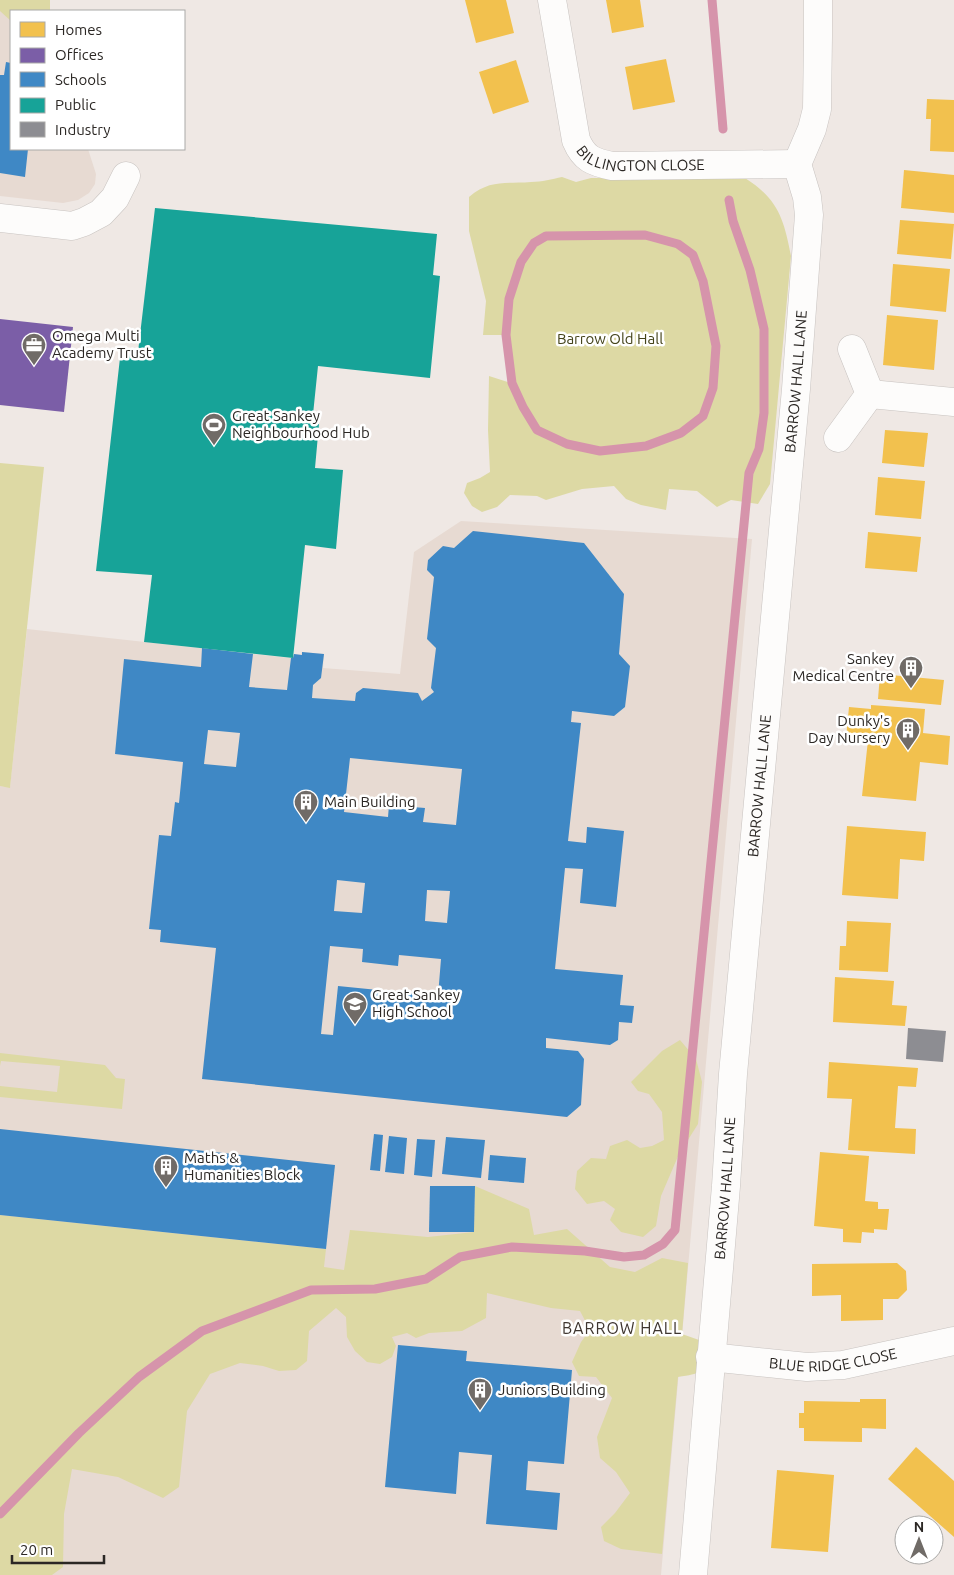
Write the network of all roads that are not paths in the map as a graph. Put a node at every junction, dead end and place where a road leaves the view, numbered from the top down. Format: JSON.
{"nodes":[{"id":1,"x":552,"y":0,"type":"edge"},
{"id":2,"x":818,"y":0,"type":"edge"},
{"id":3,"x":798,"y":164,"type":"junction"},
{"id":4,"x":126,"y":176,"type":"dead end"},
{"id":5,"x":0,"y":218,"type":"edge"},
{"id":6,"x":852,"y":349,"type":"dead end"},
{"id":7,"x":870,"y":394,"type":"junction"},
{"id":8,"x":954,"y":402,"type":"edge"},
{"id":9,"x":838,"y":438,"type":"dead end"},
{"id":10,"x":954,"y":1341,"type":"edge"},
{"id":11,"x":710,"y":1358,"type":"junction"},
{"id":12,"x":692,"y":1575,"type":"edge"}],
"edges":[{"from":1,"to":3,"type":"street","name":"BILLINGTON CLOSE"},
{"from":2,"to":3,"type":"street"},
{"from":3,"to":11,"type":"street","name":"BARROW HALL LANE"},
{"from":4,"to":5,"type":"street"},
{"from":6,"to":7,"type":"street"},
{"from":7,"to":8,"type":"street"},
{"from":7,"to":9,"type":"street"},
{"from":10,"to":11,"type":"street","name":"BLUE RIDGE CLOSE"},
{"from":11,"to":12,"type":"street","name":"BARROW HALL LANE"}]}
